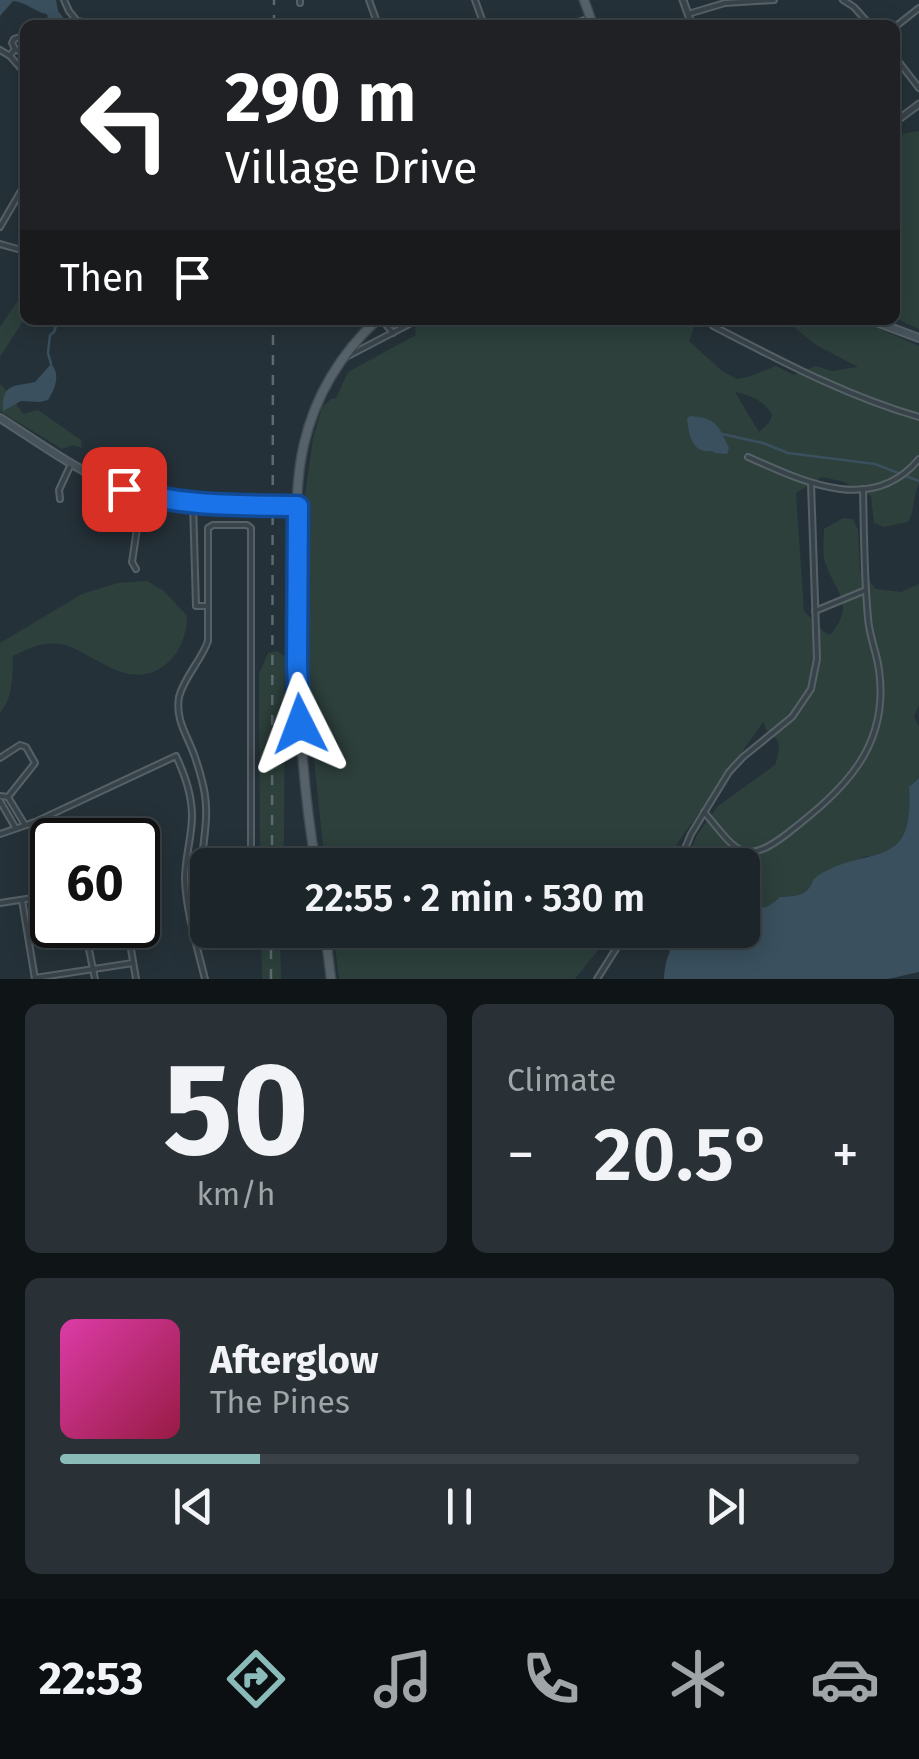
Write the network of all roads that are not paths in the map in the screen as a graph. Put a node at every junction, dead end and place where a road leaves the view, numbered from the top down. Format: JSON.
{"nodes":[{"id":1,"x":683,"y":0,"type":"edge"},
{"id":2,"x":774,"y":0,"type":"edge"},
{"id":3,"x":844,"y":0,"type":"edge"},
{"id":4,"x":688,"y":14,"type":"junction"},
{"id":5,"x":690,"y":20,"type":"edge"},
{"id":6,"x":866,"y":20,"type":"edge"},
{"id":7,"x":20,"y":37,"type":"edge"},
{"id":8,"x":15,"y":49,"type":"junction"},
{"id":9,"x":20,"y":49,"type":"edge"},
{"id":10,"x":0,"y":50,"type":"edge"},
{"id":11,"x":10,"y":56,"type":"junction"},
{"id":12,"x":900,"y":63,"type":"edge"},
{"id":13,"x":20,"y":68,"type":"edge"},
{"id":14,"x":919,"y":88,"type":"edge"},
{"id":15,"x":20,"y":193,"type":"edge"},
{"id":16,"x":0,"y":227,"type":"edge"},
{"id":17,"x":375,"y":325,"type":"edge"},
{"id":18,"x":386,"y":325,"type":"edge"},
{"id":19,"x":407,"y":325,"type":"edge"},
{"id":20,"x":712,"y":325,"type":"edge"},
{"id":21,"x":884,"y":325,"type":"edge"},
{"id":22,"x":394,"y":332,"type":"junction"},
{"id":23,"x":919,"y":338,"type":"edge"},
{"id":24,"x":342,"y":360,"type":"junction"},
{"id":25,"x":919,"y":417,"type":"edge"},
{"id":26,"x":0,"y":418,"type":"edge"},
{"id":27,"x":748,"y":457,"type":"dead end"},
{"id":28,"x":919,"y":459,"type":"edge"},
{"id":29,"x":71,"y":464,"type":"junction"},
{"id":30,"x":810,"y":484,"type":"junction"},
{"id":31,"x":863,"y":489,"type":"junction"},
{"id":32,"x":142,"y":494,"type":"junction"},
{"id":33,"x":60,"y":500,"type":"dead end"},
{"id":34,"x":192,"y":503,"type":"junction"},
{"id":35,"x":298,"y":506,"type":"junction"},
{"id":36,"x":136,"y":569,"type":"dead end"},
{"id":37,"x":866,"y":590,"type":"junction"},
{"id":38,"x":210,"y":606,"type":"junction"},
{"id":39,"x":815,"y":610,"type":"junction"},
{"id":40,"x":0,"y":758,"type":"edge"},
{"id":41,"x":8,"y":796,"type":"junction"},
{"id":42,"x":0,"y":798,"type":"edge"},
{"id":43,"x":704,"y":812,"type":"junction"},
{"id":44,"x":25,"y":825,"type":"junction"},
{"id":45,"x":16,"y":829,"type":"junction"},
{"id":46,"x":0,"y":834,"type":"edge"},
{"id":47,"x":203,"y":848,"type":"edge"},
{"id":48,"x":251,"y":848,"type":"edge"},
{"id":49,"x":314,"y":848,"type":"edge"},
{"id":50,"x":685,"y":848,"type":"edge"},
{"id":51,"x":30,"y":899,"type":"edge"},
{"id":52,"x":190,"y":899,"type":"edge"},
{"id":53,"x":22,"y":900,"type":"junction"},
{"id":54,"x":187,"y":900,"type":"junction"},
{"id":55,"x":0,"y":902,"type":"edge"},
{"id":56,"x":89,"y":948,"type":"edge"},
{"id":57,"x":131,"y":948,"type":"edge"},
{"id":58,"x":327,"y":948,"type":"edge"},
{"id":59,"x":617,"y":948,"type":"edge"},
{"id":60,"x":133,"y":963,"type":"junction"},
{"id":61,"x":93,"y":969,"type":"junction"},
{"id":62,"x":34,"y":979,"type":"edge"},
{"id":63,"x":94,"y":979,"type":"edge"},
{"id":64,"x":136,"y":979,"type":"edge"},
{"id":65,"x":204,"y":979,"type":"edge"},
{"id":66,"x":331,"y":979,"type":"edge"},
{"id":67,"x":597,"y":979,"type":"edge"}],
"edges":[{"from":1,"to":4,"type":"street"},
{"from":2,"to":4,"type":"street"},
{"from":3,"to":6,"type":"street"},
{"from":4,"to":5,"type":"street"},
{"from":7,"to":8,"type":"street"},
{"from":8,"to":9,"type":"street"},
{"from":8,"to":11,"type":"street"},
{"from":10,"to":11,"type":"street"},
{"from":11,"to":13,"type":"street"},
{"from":12,"to":14,"type":"street"},
{"from":15,"to":16,"type":"street"},
{"from":17,"to":24,"type":"main road"},
{"from":18,"to":22,"type":"street"},
{"from":19,"to":22,"type":"street"},
{"from":20,"to":25,"type":"street"},
{"from":21,"to":23,"type":"main road"},
{"from":22,"to":24,"type":"street"},
{"from":24,"to":35,"type":"main road"},
{"from":26,"to":29,"type":"main road"},
{"from":27,"to":30,"type":"street"},
{"from":28,"to":31,"type":"street"},
{"from":29,"to":32,"type":"main road"},
{"from":29,"to":33,"type":"street"},
{"from":30,"to":31,"type":"street"},
{"from":30,"to":39,"type":"street"},
{"from":31,"to":37,"type":"street"},
{"from":32,"to":34,"type":"main road"},
{"from":32,"to":36,"type":"street"},
{"from":34,"to":35,"type":"main road"},
{"from":34,"to":38,"type":"street"},
{"from":35,"to":49,"type":"main road"},
{"from":37,"to":39,"type":"street"},
{"from":37,"to":43,"type":"street"},
{"from":38,"to":47,"type":"street"},
{"from":38,"to":48,"type":"street"},
{"from":39,"to":43,"type":"street"},
{"from":40,"to":41,"type":"street"},
{"from":41,"to":42,"type":"street"},
{"from":41,"to":44,"type":"street"},
{"from":42,"to":45,"type":"street"},
{"from":43,"to":50,"type":"street"},
{"from":44,"to":45,"type":"street"},
{"from":44,"to":54,"type":"street"},
{"from":45,"to":46,"type":"street"},
{"from":51,"to":53,"type":"street"},
{"from":52,"to":54,"type":"street"},
{"from":53,"to":55,"type":"street"},
{"from":53,"to":62,"type":"street"},
{"from":54,"to":65,"type":"street"},
{"from":56,"to":61,"type":"street"},
{"from":57,"to":60,"type":"street"},
{"from":58,"to":66,"type":"main road"},
{"from":59,"to":67,"type":"street"},
{"from":60,"to":61,"type":"street"},
{"from":60,"to":64,"type":"street"},
{"from":61,"to":62,"type":"street"},
{"from":61,"to":63,"type":"street"}]}
